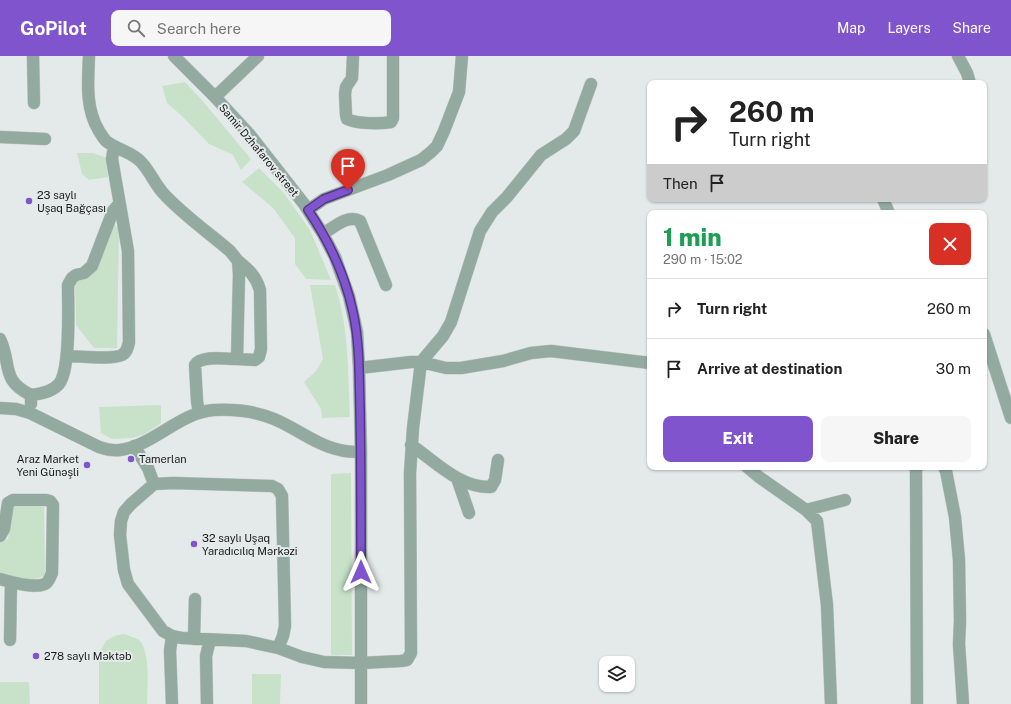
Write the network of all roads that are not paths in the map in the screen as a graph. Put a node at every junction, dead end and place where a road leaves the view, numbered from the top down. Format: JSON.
{"nodes":[{"id":1,"x":33,"y":56,"type":"edge"},
{"id":2,"x":89,"y":56,"type":"edge"},
{"id":3,"x":174,"y":56,"type":"edge"},
{"id":4,"x":258,"y":56,"type":"edge"},
{"id":5,"x":353,"y":56,"type":"edge"},
{"id":6,"x":393,"y":56,"type":"edge"},
{"id":7,"x":462,"y":56,"type":"edge"},
{"id":8,"x":958,"y":56,"type":"edge"},
{"id":9,"x":969,"y":80,"type":"edge"},
{"id":10,"x":590,"y":84,"type":"dead end"},
{"id":11,"x":215,"y":97,"type":"junction"},
{"id":12,"x":34,"y":103,"type":"dead end"},
{"id":13,"x":0,"y":136,"type":"edge"},
{"id":14,"x":45,"y":139,"type":"dead end"},
{"id":15,"x":114,"y":146,"type":"junction"},
{"id":16,"x":120,"y":204,"type":"junction"},
{"id":17,"x":308,"y":210,"type":"junction"},
{"id":18,"x":324,"y":234,"type":"junction"},
{"id":19,"x":238,"y":261,"type":"junction"},
{"id":20,"x":386,"y":285,"type":"dead end"},
{"id":21,"x":0,"y":339,"type":"edge"},
{"id":22,"x":987,"y":343,"type":"edge"},
{"id":23,"x":67,"y":356,"type":"junction"},
{"id":24,"x":237,"y":359,"type":"junction"},
{"id":25,"x":421,"y":362,"type":"junction"},
{"id":26,"x":647,"y":363,"type":"edge"},
{"id":27,"x":359,"y":368,"type":"junction"},
{"id":28,"x":31,"y":396,"type":"junction"},
{"id":29,"x":0,"y":408,"type":"edge"},
{"id":30,"x":30,"y":413,"type":"junction"},
{"id":31,"x":199,"y":413,"type":"junction"},
{"id":32,"x":1011,"y":418,"type":"edge"},
{"id":33,"x":411,"y":445,"type":"junction"},
{"id":34,"x":134,"y":446,"type":"junction"},
{"id":35,"x":361,"y":452,"type":"junction"},
{"id":36,"x":498,"y":460,"type":"dead end"},
{"id":37,"x":751,"y":470,"type":"edge"},
{"id":38,"x":916,"y":470,"type":"edge"},
{"id":39,"x":946,"y":470,"type":"edge"},
{"id":40,"x":457,"y":478,"type":"junction"},
{"id":41,"x":154,"y":484,"type":"junction"},
{"id":42,"x":845,"y":500,"type":"dead end"},
{"id":43,"x":806,"y":510,"type":"junction"},
{"id":44,"x":469,"y":513,"type":"dead end"},
{"id":45,"x":0,"y":536,"type":"edge"},
{"id":46,"x":6,"y":581,"type":"edge"},
{"id":47,"x":195,"y":599,"type":"dead end"},
{"id":48,"x":172,"y":636,"type":"junction"},
{"id":49,"x":194,"y":639,"type":"junction"},
{"id":50,"x":10,"y":640,"type":"dead end"},
{"id":51,"x":210,"y":640,"type":"junction"},
{"id":52,"x":278,"y":648,"type":"junction"},
{"id":53,"x":361,"y":663,"type":"junction"},
{"id":54,"x":172,"y":704,"type":"edge"},
{"id":55,"x":207,"y":704,"type":"edge"},
{"id":56,"x":361,"y":704,"type":"edge"},
{"id":57,"x":831,"y":704,"type":"edge"},
{"id":58,"x":917,"y":704,"type":"edge"},
{"id":59,"x":963,"y":704,"type":"edge"}],
"edges":[{"from":1,"to":12,"type":"street"},
{"from":2,"to":15,"type":"street"},
{"from":3,"to":11,"type":"street","name":"Samir Dzhafarov street"},
{"from":4,"to":11,"type":"street"},
{"from":5,"to":6,"type":"street"},
{"from":7,"to":17,"type":"street"},
{"from":8,"to":9,"type":"street"},
{"from":10,"to":25,"type":"street"},
{"from":11,"to":17,"type":"street","name":"Samir Dzhafarov street"},
{"from":13,"to":14,"type":"street"},
{"from":15,"to":16,"type":"street"},
{"from":15,"to":19,"type":"street"},
{"from":16,"to":23,"type":"street"},
{"from":16,"to":23,"type":"street"},
{"from":17,"to":18,"type":"street","name":"Samir Dzhafarov street"},
{"from":18,"to":20,"type":"street"},
{"from":18,"to":27,"type":"street","name":"Samir Dzhafarov street"},
{"from":19,"to":24,"type":"street"},
{"from":19,"to":24,"type":"street"},
{"from":21,"to":28,"type":"street"},
{"from":22,"to":32,"type":"street"},
{"from":23,"to":28,"type":"street"},
{"from":24,"to":31,"type":"street"},
{"from":25,"to":26,"type":"street"},
{"from":25,"to":27,"type":"street"},
{"from":25,"to":33,"type":"street"},
{"from":27,"to":35,"type":"street","name":"Samir Dzhafarov street"},
{"from":28,"to":30,"type":"street"},
{"from":29,"to":30,"type":"street"},
{"from":30,"to":34,"type":"street"},
{"from":31,"to":34,"type":"street"},
{"from":31,"to":35,"type":"street"},
{"from":33,"to":40,"type":"street"},
{"from":33,"to":53,"type":"street"},
{"from":34,"to":41,"type":"street"},
{"from":35,"to":53,"type":"street","name":"Samir Dzhafarov street"},
{"from":36,"to":40,"type":"street"},
{"from":37,"to":43,"type":"street"},
{"from":38,"to":58,"type":"street"},
{"from":39,"to":59,"type":"street"},
{"from":40,"to":44,"type":"street"},
{"from":41,"to":48,"type":"street"},
{"from":41,"to":52,"type":"street"},
{"from":42,"to":43,"type":"street"},
{"from":43,"to":57,"type":"street"},
{"from":45,"to":46,"type":"street"},
{"from":46,"to":50,"type":"street"},
{"from":47,"to":49,"type":"street"},
{"from":48,"to":49,"type":"street"},
{"from":48,"to":54,"type":"street"},
{"from":49,"to":51,"type":"street"},
{"from":51,"to":52,"type":"street"},
{"from":51,"to":55,"type":"street"},
{"from":52,"to":53,"type":"street"},
{"from":53,"to":56,"type":"street","name":"Samir Dzhafarov street"}]}
